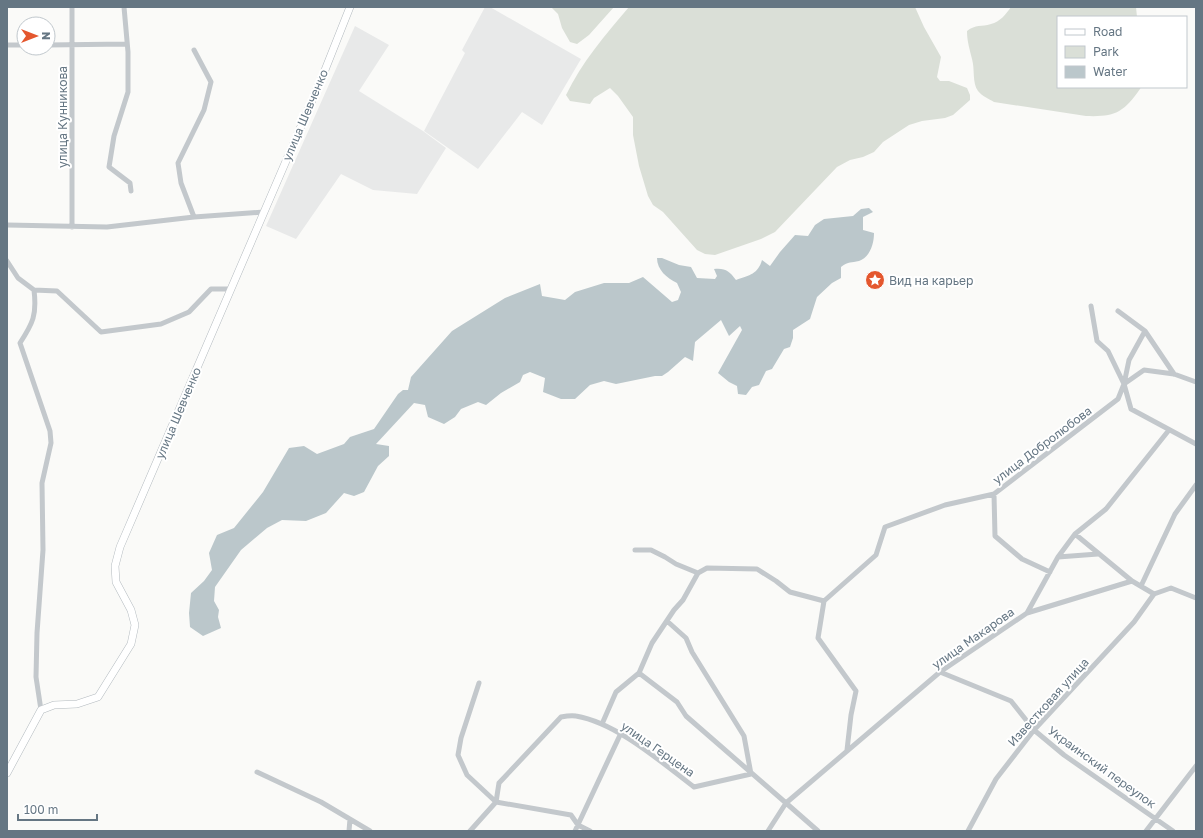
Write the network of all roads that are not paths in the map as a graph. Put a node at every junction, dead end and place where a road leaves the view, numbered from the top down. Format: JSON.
{"nodes":[{"id":1,"x":72,"y":7,"type":"edge"},
{"id":2,"x":124,"y":7,"type":"edge"},
{"id":3,"x":350,"y":7,"type":"edge"},
{"id":4,"x":126,"y":44,"type":"junction"},
{"id":5,"x":56,"y":45,"type":"edge"},
{"id":6,"x":72,"y":45,"type":"junction"},
{"id":7,"x":194,"y":50,"type":"dead end"},
{"id":8,"x":131,"y":191,"type":"dead end"},
{"id":9,"x":264,"y":212,"type":"junction"},
{"id":10,"x":194,"y":217,"type":"junction"},
{"id":11,"x":7,"y":225,"type":"edge"},
{"id":12,"x":72,"y":227,"type":"junction"},
{"id":13,"x":7,"y":261,"type":"edge"},
{"id":14,"x":231,"y":289,"type":"junction"},
{"id":15,"x":34,"y":290,"type":"junction"},
{"id":16,"x":1091,"y":306,"type":"dead end"},
{"id":17,"x":1118,"y":312,"type":"dead end"},
{"id":18,"x":1145,"y":331,"type":"junction"},
{"id":19,"x":1174,"y":374,"type":"junction"},
{"id":20,"x":1196,"y":382,"type":"edge"},
{"id":21,"x":1124,"y":384,"type":"junction"},
{"id":22,"x":1169,"y":430,"type":"junction"},
{"id":23,"x":1196,"y":444,"type":"edge"},
{"id":24,"x":1196,"y":485,"type":"edge"},
{"id":25,"x":994,"y":494,"type":"junction"},
{"id":26,"x":1075,"y":534,"type":"junction"},
{"id":27,"x":635,"y":550,"type":"dead end"},
{"id":28,"x":1098,"y":554,"type":"junction"},
{"id":29,"x":1058,"y":557,"type":"junction"},
{"id":30,"x":1050,"y":572,"type":"junction"},
{"id":31,"x":698,"y":573,"type":"junction"},
{"id":32,"x":1132,"y":581,"type":"junction"},
{"id":33,"x":1141,"y":586,"type":"junction"},
{"id":34,"x":1154,"y":594,"type":"junction"},
{"id":35,"x":1196,"y":598,"type":"edge"},
{"id":36,"x":824,"y":601,"type":"junction"},
{"id":37,"x":1027,"y":613,"type":"junction"},
{"id":38,"x":667,"y":621,"type":"junction"},
{"id":39,"x":940,"y":672,"type":"junction"},
{"id":40,"x":639,"y":673,"type":"junction"},
{"id":41,"x":479,"y":683,"type":"dead end"},
{"id":42,"x":41,"y":710,"type":"junction"},
{"id":43,"x":602,"y":724,"type":"junction"},
{"id":44,"x":1034,"y":730,"type":"junction"},
{"id":45,"x":621,"y":733,"type":"junction"},
{"id":46,"x":848,"y":750,"type":"junction"},
{"id":47,"x":1196,"y":766,"type":"edge"},
{"id":48,"x":257,"y":772,"type":"dead end"},
{"id":49,"x":7,"y":773,"type":"edge"},
{"id":50,"x":751,"y":774,"type":"junction"},
{"id":51,"x":496,"y":802,"type":"junction"},
{"id":52,"x":786,"y":803,"type":"junction"},
{"id":53,"x":1155,"y":818,"type":"junction"},
{"id":54,"x":350,"y":819,"type":"junction"},
{"id":55,"x":578,"y":825,"type":"junction"},
{"id":56,"x":349,"y":831,"type":"edge"},
{"id":57,"x":370,"y":831,"type":"edge"},
{"id":58,"x":470,"y":831,"type":"edge"},
{"id":59,"x":575,"y":831,"type":"edge"},
{"id":60,"x":590,"y":831,"type":"edge"},
{"id":61,"x":768,"y":831,"type":"edge"},
{"id":62,"x":818,"y":831,"type":"edge"},
{"id":63,"x":968,"y":831,"type":"edge"},
{"id":64,"x":1146,"y":831,"type":"edge"},
{"id":65,"x":1173,"y":831,"type":"edge"}],
"edges":[{"from":1,"to":6,"type":"street","name":"улица Кунникова"},
{"from":2,"to":4,"type":"street"},
{"from":3,"to":9,"type":"street","name":"улица Шевченко"},
{"from":4,"to":6,"type":"street"},
{"from":4,"to":8,"type":"street"},
{"from":5,"to":6,"type":"street"},
{"from":6,"to":12,"type":"street","name":"улица Кунникова"},
{"from":7,"to":10,"type":"street"},
{"from":9,"to":10,"type":"street"},
{"from":9,"to":14,"type":"street","name":"улица Шевченко"},
{"from":10,"to":12,"type":"street"},
{"from":11,"to":12,"type":"street"},
{"from":13,"to":15,"type":"street"},
{"from":14,"to":15,"type":"street"},
{"from":14,"to":42,"type":"street","name":"улица Шевченко"},
{"from":15,"to":42,"type":"street"},
{"from":16,"to":21,"type":"street"},
{"from":17,"to":18,"type":"street"},
{"from":18,"to":19,"type":"street"},
{"from":18,"to":21,"type":"street"},
{"from":19,"to":20,"type":"street"},
{"from":19,"to":21,"type":"street"},
{"from":21,"to":22,"type":"street"},
{"from":21,"to":25,"type":"street","name":"улица Добролюбова"},
{"from":22,"to":23,"type":"street"},
{"from":22,"to":26,"type":"street","name":"улица Макарова"},
{"from":24,"to":33,"type":"street"},
{"from":25,"to":30,"type":"street"},
{"from":25,"to":36,"type":"street","name":"улица Добролюбова"},
{"from":26,"to":28,"type":"street"},
{"from":26,"to":29,"type":"street","name":"улица Макарова"},
{"from":27,"to":31,"type":"street"},
{"from":28,"to":29,"type":"street"},
{"from":28,"to":32,"type":"street"},
{"from":29,"to":30,"type":"street","name":"улица Макарова"},
{"from":30,"to":37,"type":"street","name":"улица Макарова"},
{"from":31,"to":36,"type":"street"},
{"from":31,"to":38,"type":"street"},
{"from":32,"to":33,"type":"street"},
{"from":32,"to":37,"type":"street"},
{"from":33,"to":34,"type":"street"},
{"from":34,"to":35,"type":"street"},
{"from":34,"to":44,"type":"street","name":"Известковая улица"},
{"from":36,"to":46,"type":"street"},
{"from":37,"to":39,"type":"street","name":"улица Макарова"},
{"from":38,"to":40,"type":"street"},
{"from":38,"to":50,"type":"street"},
{"from":39,"to":44,"type":"street","name":"Украинский переулок"},
{"from":39,"to":46,"type":"street","name":"улица Макарова"},
{"from":40,"to":43,"type":"street"},
{"from":40,"to":50,"type":"street"},
{"from":41,"to":51,"type":"street"},
{"from":42,"to":49,"type":"street"},
{"from":43,"to":45,"type":"street","name":"улица Герцена"},
{"from":43,"to":51,"type":"street","name":"улица Герцена"},
{"from":44,"to":53,"type":"street","name":"Украинский переулок"},
{"from":44,"to":63,"type":"street","name":"Известковая улица"},
{"from":45,"to":50,"type":"street","name":"улица Герцена"},
{"from":45,"to":55,"type":"street"},
{"from":46,"to":52,"type":"street","name":"улица Макарова"},
{"from":47,"to":53,"type":"street"},
{"from":48,"to":54,"type":"street"},
{"from":50,"to":52,"type":"street"},
{"from":51,"to":55,"type":"street"},
{"from":51,"to":58,"type":"street"},
{"from":52,"to":61,"type":"street","name":"улица Макарова"},
{"from":52,"to":62,"type":"street"},
{"from":53,"to":64,"type":"street"},
{"from":53,"to":65,"type":"street","name":"Украинский переулок"},
{"from":54,"to":56,"type":"street"},
{"from":54,"to":57,"type":"street"},
{"from":55,"to":59,"type":"street"},
{"from":55,"to":60,"type":"street"}]}
